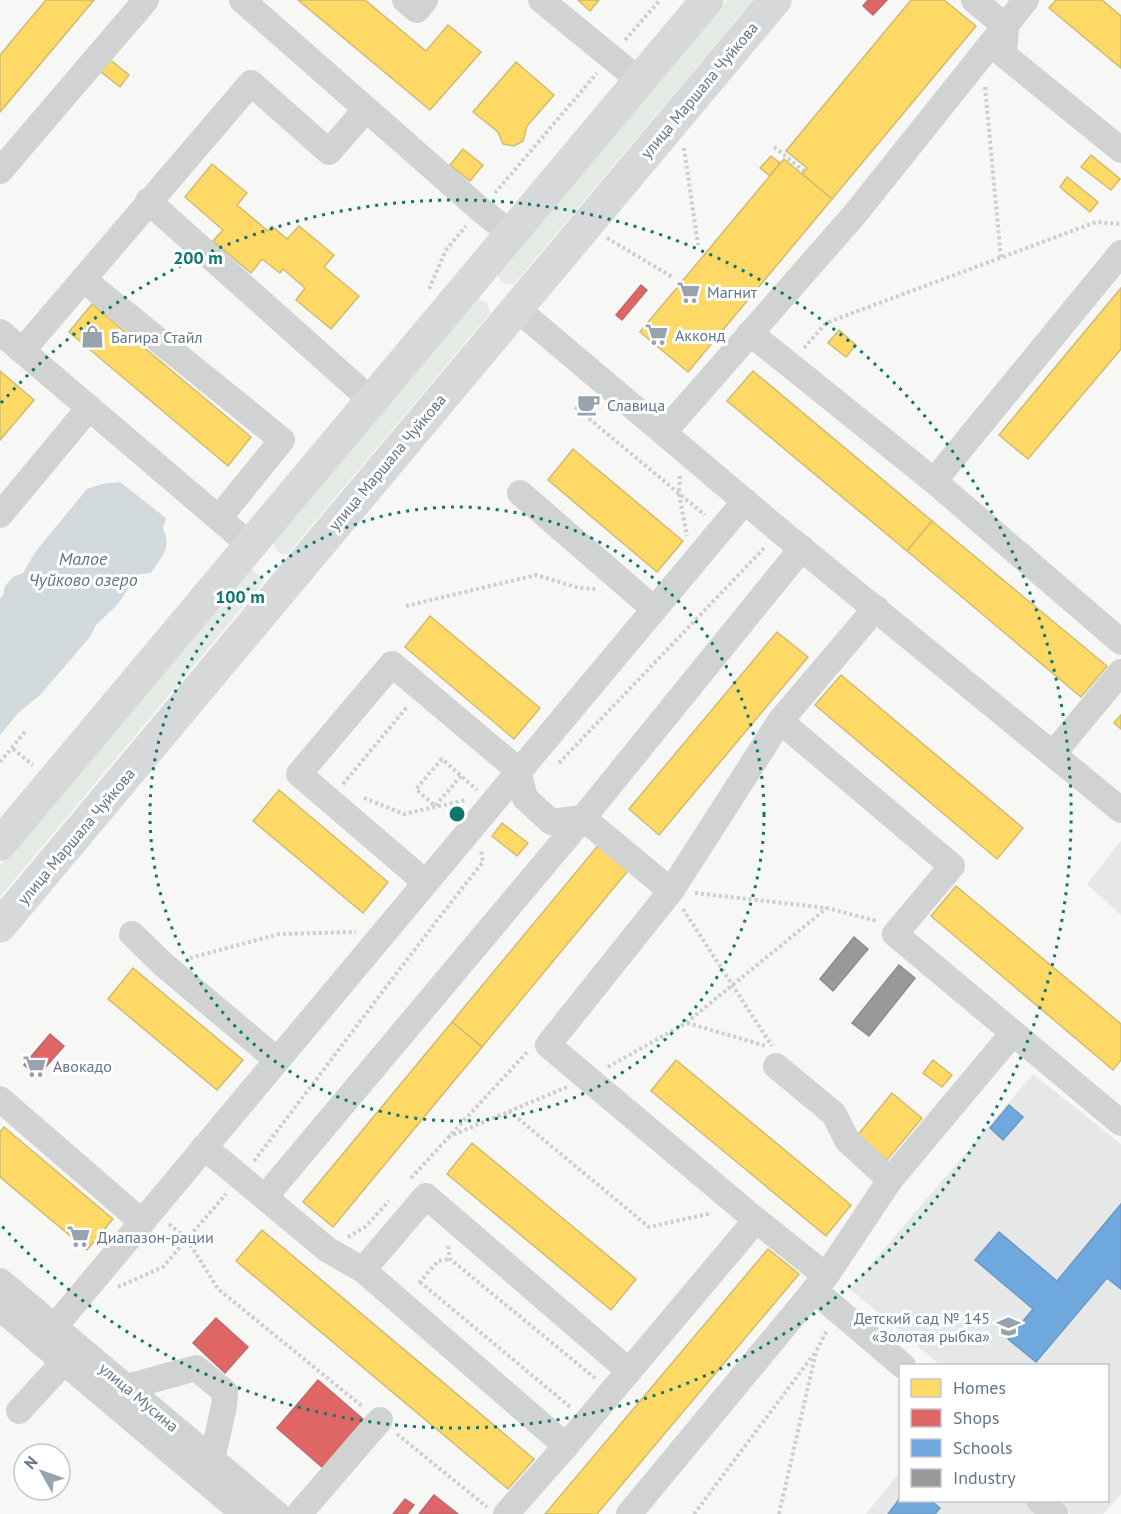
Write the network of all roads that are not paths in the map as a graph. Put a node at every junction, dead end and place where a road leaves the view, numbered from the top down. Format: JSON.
{"nodes":[{"id":1,"x":146,"y":0,"type":"edge"},
{"id":2,"x":242,"y":0,"type":"edge"},
{"id":3,"x":405,"y":0,"type":"edge"},
{"id":4,"x":425,"y":0,"type":"edge"},
{"id":5,"x":541,"y":0,"type":"edge"},
{"id":6,"x":707,"y":0,"type":"edge"},
{"id":7,"x":775,"y":0,"type":"edge"},
{"id":8,"x":974,"y":0,"type":"edge"},
{"id":9,"x":1026,"y":0,"type":"edge"},
{"id":10,"x":1006,"y":27,"type":"junction"},
{"id":11,"x":639,"y":80,"type":"junction"},
{"id":12,"x":366,"y":109,"type":"junction"},
{"id":13,"x":1121,"y":150,"type":"edge"},
{"id":14,"x":0,"y":171,"type":"edge"},
{"id":15,"x":148,"y":201,"type":"junction"},
{"id":16,"x":511,"y":234,"type":"junction"},
{"id":17,"x":1121,"y":254,"type":"edge"},
{"id":18,"x":477,"y":275,"type":"junction"},
{"id":19,"x":84,"y":280,"type":"junction"},
{"id":20,"x":516,"y":308,"type":"junction"},
{"id":21,"x":0,"y":332,"type":"edge"},
{"id":22,"x":750,"y":333,"type":"junction"},
{"id":23,"x":22,"y":351,"type":"junction"},
{"id":24,"x":372,"y":401,"type":"junction"},
{"id":25,"x":89,"y":408,"type":"junction"},
{"id":26,"x":673,"y":439,"type":"junction"},
{"id":27,"x":934,"y":481,"type":"junction"},
{"id":28,"x":520,"y":494,"type":"dead end"},
{"id":29,"x":745,"y":501,"type":"junction"},
{"id":30,"x":0,"y":515,"type":"edge"},
{"id":31,"x":219,"y":518,"type":"junction"},
{"id":32,"x":250,"y":545,"type":"junction"},
{"id":33,"x":802,"y":548,"type":"junction"},
{"id":34,"x":290,"y":579,"type":"junction"},
{"id":35,"x":876,"y":608,"type":"junction"},
{"id":36,"x":654,"y":609,"type":"junction"},
{"id":37,"x":1121,"y":642,"type":"edge"},
{"id":38,"x":1121,"y":672,"type":"edge"},
{"id":39,"x":780,"y":721,"type":"junction"},
{"id":40,"x":1053,"y":754,"type":"junction"},
{"id":41,"x":518,"y":770,"type":"junction"},
{"id":42,"x":1121,"y":810,"type":"edge"},
{"id":43,"x":583,"y":818,"type":"junction"},
{"id":44,"x":0,"y":844,"type":"edge"},
{"id":45,"x":425,"y":882,"type":"junction"},
{"id":46,"x":671,"y":891,"type":"junction"},
{"id":47,"x":0,"y":926,"type":"edge"},
{"id":48,"x":132,"y":934,"type":"dead end"},
{"id":49,"x":1013,"y":1033,"type":"junction"},
{"id":50,"x":277,"y":1060,"type":"junction"},
{"id":51,"x":776,"y":1066,"type":"dead end"},
{"id":52,"x":0,"y":1099,"type":"edge"},
{"id":53,"x":1121,"y":1123,"type":"edge"},
{"id":54,"x":204,"y":1147,"type":"junction"},
{"id":55,"x":890,"y":1180,"type":"junction"},
{"id":56,"x":265,"y":1197,"type":"junction"},
{"id":57,"x":747,"y":1213,"type":"junction"},
{"id":58,"x":147,"y":1216,"type":"junction"},
{"id":59,"x":363,"y":1270,"type":"junction"},
{"id":60,"x":0,"y":1281,"type":"edge"},
{"id":61,"x":820,"y":1283,"type":"junction"},
{"id":62,"x":0,"y":1308,"type":"edge"},
{"id":63,"x":48,"y":1335,"type":"junction"},
{"id":64,"x":64,"y":1362,"type":"junction"},
{"id":65,"x":902,"y":1364,"type":"edge"},
{"id":66,"x":629,"y":1371,"type":"junction"},
{"id":67,"x":127,"y":1387,"type":"junction"},
{"id":68,"x":19,"y":1412,"type":"dead end"},
{"id":69,"x":380,"y":1420,"type":"road end"},
{"id":70,"x":566,"y":1446,"type":"junction"},
{"id":71,"x":212,"y":1460,"type":"junction"},
{"id":72,"x":1041,"y":1502,"type":"edge"},
{"id":73,"x":499,"y":1513,"type":"edge"},
{"id":74,"x":244,"y":1514,"type":"edge"},
{"id":75,"x":277,"y":1514,"type":"edge"},
{"id":76,"x":299,"y":1514,"type":"edge"},
{"id":77,"x":629,"y":1514,"type":"edge"},
{"id":78,"x":1055,"y":1514,"type":"edge"}],
"edges":[{"from":1,"to":14,"type":"street"},
{"from":2,"to":12,"type":"street"},
{"from":3,"to":4,"type":"street"},
{"from":5,"to":11,"type":"street"},
{"from":6,"to":11,"type":"main road"},
{"from":7,"to":20,"type":"main road","name":"улица Маршала Чуйкова"},
{"from":8,"to":10,"type":"street"},
{"from":9,"to":10,"type":"street"},
{"from":10,"to":13,"type":"street"},
{"from":10,"to":22,"type":"street"},
{"from":11,"to":16,"type":"main road"},
{"from":12,"to":15,"type":"street"},
{"from":12,"to":16,"type":"street"},
{"from":15,"to":19,"type":"street"},
{"from":15,"to":24,"type":"street"},
{"from":16,"to":18,"type":"main road"},
{"from":17,"to":27,"type":"street"},
{"from":18,"to":20,"type":"main road"},
{"from":18,"to":24,"type":"main road"},
{"from":19,"to":23,"type":"street"},
{"from":19,"to":31,"type":"street"},
{"from":20,"to":26,"type":"street"},
{"from":20,"to":34,"type":"main road","name":"улица Маршала Чуйкова"},
{"from":21,"to":23,"type":"street"},
{"from":22,"to":26,"type":"street"},
{"from":22,"to":27,"type":"street"},
{"from":23,"to":25,"type":"street"},
{"from":24,"to":32,"type":"main road"},
{"from":25,"to":30,"type":"street"},
{"from":25,"to":31,"type":"street"},
{"from":26,"to":29,"type":"street"},
{"from":27,"to":37,"type":"street"},
{"from":28,"to":36,"type":"street"},
{"from":29,"to":33,"type":"street"},
{"from":29,"to":36,"type":"street"},
{"from":31,"to":32,"type":"street"},
{"from":32,"to":34,"type":"main road"},
{"from":32,"to":44,"type":"main road"},
{"from":33,"to":35,"type":"street"},
{"from":33,"to":43,"type":"street"},
{"from":34,"to":47,"type":"main road","name":"улица Маршала Чуйкова"},
{"from":35,"to":39,"type":"street"},
{"from":35,"to":40,"type":"street"},
{"from":36,"to":41,"type":"street"},
{"from":38,"to":40,"type":"street"},
{"from":39,"to":46,"type":"street"},
{"from":39,"to":49,"type":"street"},
{"from":40,"to":42,"type":"street"},
{"from":41,"to":43,"type":"street"},
{"from":41,"to":45,"type":"street"},
{"from":41,"to":45,"type":"street"},
{"from":43,"to":46,"type":"street"},
{"from":43,"to":56,"type":"street"},
{"from":45,"to":50,"type":"street"},
{"from":46,"to":57,"type":"street"},
{"from":48,"to":50,"type":"street"},
{"from":49,"to":53,"type":"street"},
{"from":49,"to":55,"type":"street"},
{"from":50,"to":54,"type":"street"},
{"from":51,"to":55,"type":"street"},
{"from":52,"to":58,"type":"street"},
{"from":54,"to":56,"type":"street"},
{"from":54,"to":58,"type":"street"},
{"from":55,"to":61,"type":"street"},
{"from":56,"to":59,"type":"street"},
{"from":57,"to":61,"type":"street"},
{"from":57,"to":66,"type":"street"},
{"from":58,"to":63,"type":"street"},
{"from":59,"to":66,"type":"street"},
{"from":59,"to":70,"type":"street"},
{"from":60,"to":63,"type":"street","name":"улица Мусина"},
{"from":61,"to":65,"type":"street"},
{"from":61,"to":77,"type":"street"},
{"from":62,"to":63,"type":"street","name":"улица Мусина"},
{"from":63,"to":64,"type":"street","name":"улица Мусина"},
{"from":63,"to":67,"type":"street","name":"улица Мусина"},
{"from":64,"to":68,"type":"street"},
{"from":64,"to":74,"type":"street","name":"улица Мусина"},
{"from":66,"to":70,"type":"street"},
{"from":67,"to":71,"type":"street","name":"улица Мусина"},
{"from":67,"to":71,"type":"street"},
{"from":69,"to":76,"type":"street"},
{"from":70,"to":73,"type":"street"},
{"from":71,"to":75,"type":"street","name":"улица Мусина"},
{"from":72,"to":78,"type":"street"}]}
